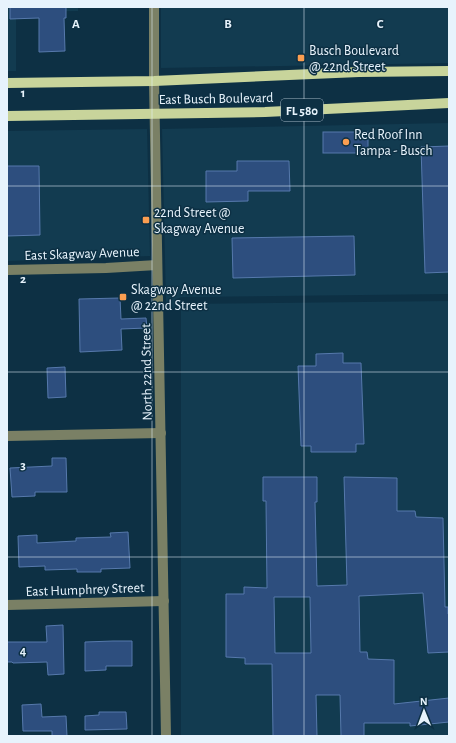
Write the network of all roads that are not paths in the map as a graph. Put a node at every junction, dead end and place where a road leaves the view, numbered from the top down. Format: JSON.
{"nodes":[{"id":1,"x":154,"y":7,"type":"edge"},
{"id":2,"x":449,"y":71,"type":"edge"},
{"id":3,"x":154,"y":81,"type":"junction"},
{"id":4,"x":7,"y":83,"type":"edge"},
{"id":5,"x":449,"y":103,"type":"edge"},
{"id":6,"x":154,"y":113,"type":"junction"},
{"id":7,"x":7,"y":116,"type":"edge"},
{"id":8,"x":157,"y":265,"type":"junction"},
{"id":9,"x":7,"y":270,"type":"edge"},
{"id":10,"x":161,"y":433,"type":"junction"},
{"id":11,"x":7,"y":436,"type":"edge"},
{"id":12,"x":164,"y":601,"type":"junction"},
{"id":13,"x":7,"y":605,"type":"edge"},
{"id":14,"x":166,"y":736,"type":"edge"}],
"edges":[{"from":1,"to":3,"type":"street","name":"North 22nd Street"},
{"from":2,"to":3,"type":"main road","name":"East Busch Boulevard"},
{"from":3,"to":4,"type":"main road","name":"East Busch Boulevard"},
{"from":3,"to":6,"type":"street","name":"North 22nd Street"},
{"from":5,"to":6,"type":"main road","name":"East Busch Boulevard","number":"FL 580"},
{"from":6,"to":7,"type":"main road","name":"East Busch Boulevard","number":"FL 580"},
{"from":6,"to":8,"type":"street","name":"North 22nd Street"},
{"from":8,"to":9,"type":"street","name":"East Skagway Avenue"},
{"from":8,"to":10,"type":"street","name":"North 22nd Street"},
{"from":10,"to":11,"type":"street"},
{"from":10,"to":12,"type":"street","name":"North 22nd Street"},
{"from":12,"to":13,"type":"street","name":"East Humphrey Street"},
{"from":12,"to":14,"type":"street","name":"North 22nd Street"}]}
